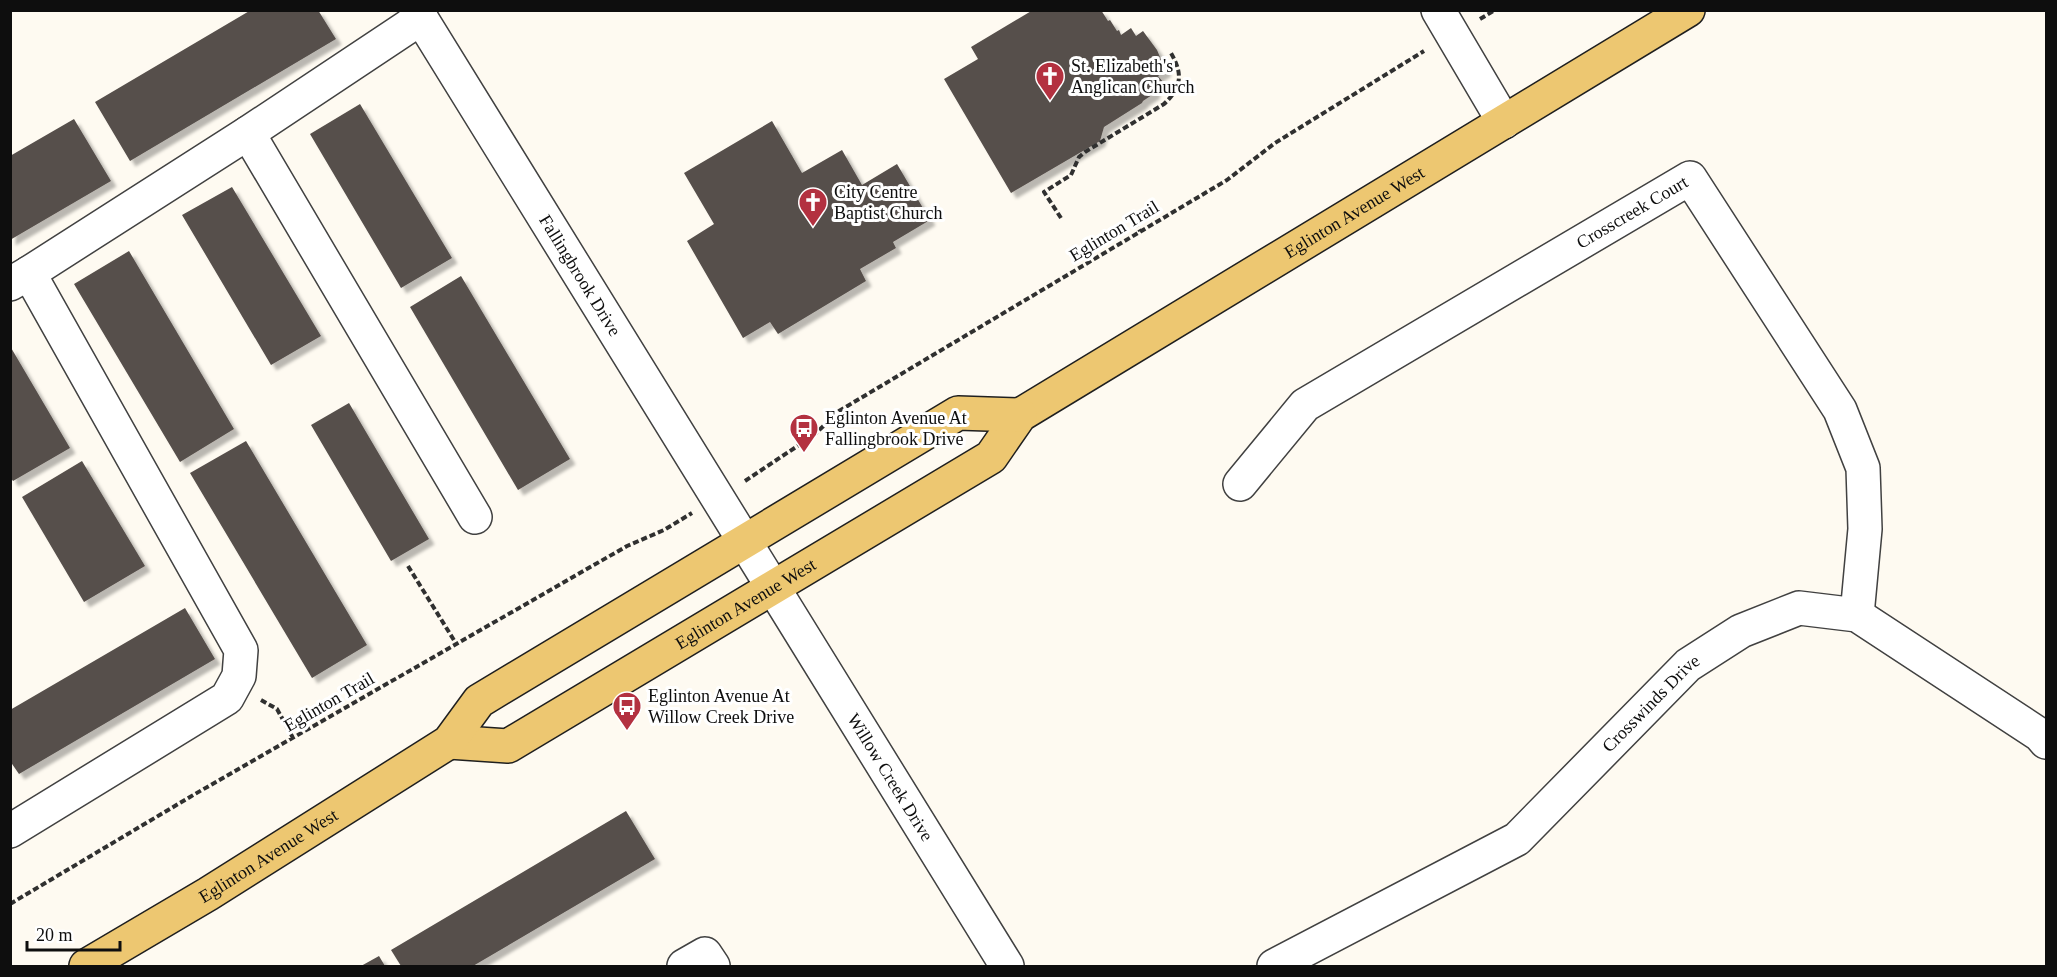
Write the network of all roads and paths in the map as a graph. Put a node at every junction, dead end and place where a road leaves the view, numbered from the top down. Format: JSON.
{"nodes":[{"id":1,"x":1495,"y":10,"type":"edge"},
{"id":2,"x":1688,"y":10,"type":"edge"},
{"id":3,"x":419,"y":14,"type":"edge"},
{"id":4,"x":1445,"y":22,"type":"edge"},
{"id":5,"x":1171,"y":53,"type":"dead end"},
{"id":6,"x":1504,"y":122,"type":"junction"},
{"id":7,"x":248,"y":133,"type":"junction"},
{"id":8,"x":1130,"y":214,"type":"dead end"},
{"id":9,"x":1061,"y":218,"type":"dead end"},
{"id":10,"x":1140,"y":231,"type":"junction"},
{"id":11,"x":20,"y":278,"type":"edge"},
{"id":12,"x":1020,"y":416,"type":"junction"},
{"id":13,"x":749,"y":479,"type":"dead end"},
{"id":14,"x":1240,"y":484,"type":"dead end"},
{"id":15,"x":475,"y":517,"type":"dead end"},
{"id":16,"x":664,"y":530,"type":"dead end"},
{"id":17,"x":745,"y":541,"type":"junction"},
{"id":18,"x":408,"y":566,"type":"dead end"},
{"id":19,"x":773,"y":587,"type":"junction"},
{"id":20,"x":1857,"y":615,"type":"junction"},
{"id":21,"x":457,"y":645,"type":"junction"},
{"id":22,"x":234,"y":685,"type":"junction"},
{"id":23,"x":293,"y":738,"type":"junction"},
{"id":24,"x":449,"y":742,"type":"junction"},
{"id":25,"x":2046,"y":742,"type":"edge"},
{"id":26,"x":10,"y":831,"type":"edge"},
{"id":27,"x":10,"y":904,"type":"edge"},
{"id":28,"x":87,"y":966,"type":"edge"},
{"id":29,"x":684,"y":966,"type":"edge"},
{"id":30,"x":713,"y":966,"type":"edge"},
{"id":31,"x":1007,"y":966,"type":"edge"},
{"id":32,"x":1274,"y":966,"type":"edge"}],
"edges":[{"from":1,"to":4,"type":"path","name":"Eglinton Trail"},
{"from":2,"to":6,"type":"main road","name":"Eglinton Avenue West"},
{"from":3,"to":7,"type":"street"},
{"from":3,"to":17,"type":"street","name":"Fallingbrook Drive"},
{"from":4,"to":6,"type":"street"},
{"from":4,"to":10,"type":"path","name":"Eglinton Trail"},
{"from":5,"to":9,"type":"path"},
{"from":6,"to":12,"type":"main road","name":"Eglinton Avenue West"},
{"from":7,"to":11,"type":"street"},
{"from":7,"to":15,"type":"street"},
{"from":8,"to":10,"type":"path"},
{"from":10,"to":13,"type":"path","name":"Eglinton Trail"},
{"from":11,"to":22,"type":"street"},
{"from":12,"to":17,"type":"main road","name":"Eglinton Avenue West"},
{"from":12,"to":19,"type":"main road","name":"Eglinton Avenue West"},
{"from":14,"to":20,"type":"street","name":"Crosscreek Court"},
{"from":16,"to":21,"type":"path","name":"Eglinton Trail"},
{"from":17,"to":19,"type":"street","name":"Fallingbrook Drive"},
{"from":17,"to":24,"type":"main road","name":"Eglinton Avenue West"},
{"from":18,"to":21,"type":"path"},
{"from":19,"to":24,"type":"main road","name":"Eglinton Avenue West"},
{"from":19,"to":31,"type":"street","name":"Willow Creek Drive"},
{"from":20,"to":25,"type":"street","name":"Crosswinds Drive"},
{"from":20,"to":32,"type":"street","name":"Crosswinds Drive"},
{"from":21,"to":23,"type":"path","name":"Eglinton Trail"},
{"from":22,"to":23,"type":"path"},
{"from":22,"to":26,"type":"street"},
{"from":23,"to":27,"type":"path","name":"Eglinton Trail"},
{"from":24,"to":28,"type":"main road","name":"Eglinton Avenue West"},
{"from":29,"to":30,"type":"street"}]}
